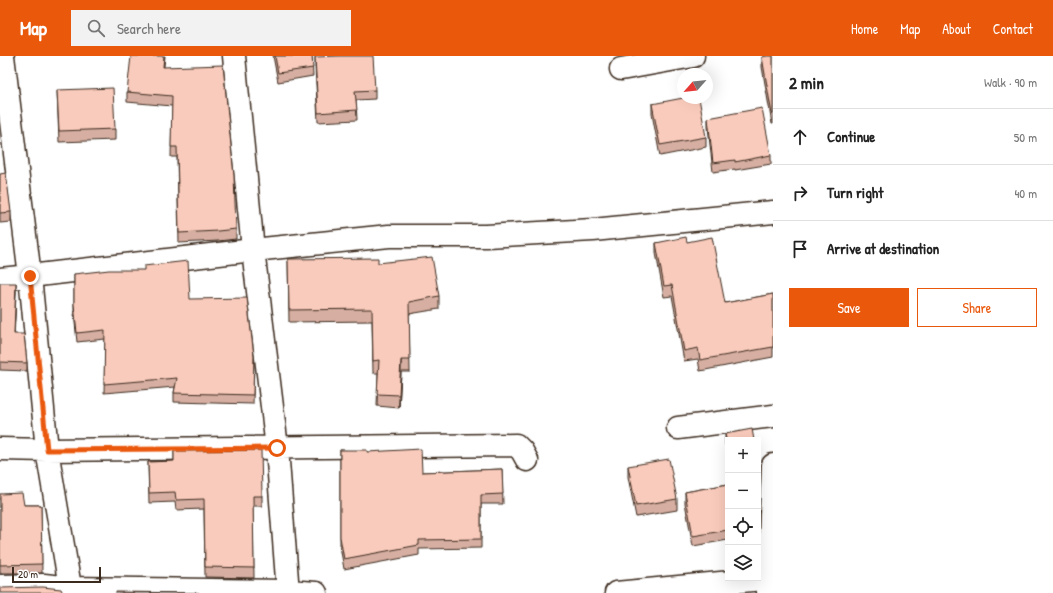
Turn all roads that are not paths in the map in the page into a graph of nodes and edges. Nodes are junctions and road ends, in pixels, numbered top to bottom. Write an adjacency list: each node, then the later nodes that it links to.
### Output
1 (3, 56): 7 (street)
2 (234, 56): 6 (street)
3 (693, 56): 4 (street)
4 (621, 69)
5 (773, 212): 6 (street)
6 (254, 250): 7 (street); 11 (street)
7 (30, 276): 8 (street); 13 (street)
8 (0, 278)
9 (773, 416): 10 (street)
10 (678, 428)
11 (277, 448): 13 (street); 14 (street); 19 (street)
12 (0, 449): 13 (street)
13 (47, 450): 18 (street)
14 (527, 460)
15 (773, 465): 16 (street)
16 (770, 583): 21 (street)
17 (0, 586): 18 (street)
18 (71, 590): 19 (street)
19 (288, 592): 20 (street)
20 (316, 593)
21 (616, 593)

